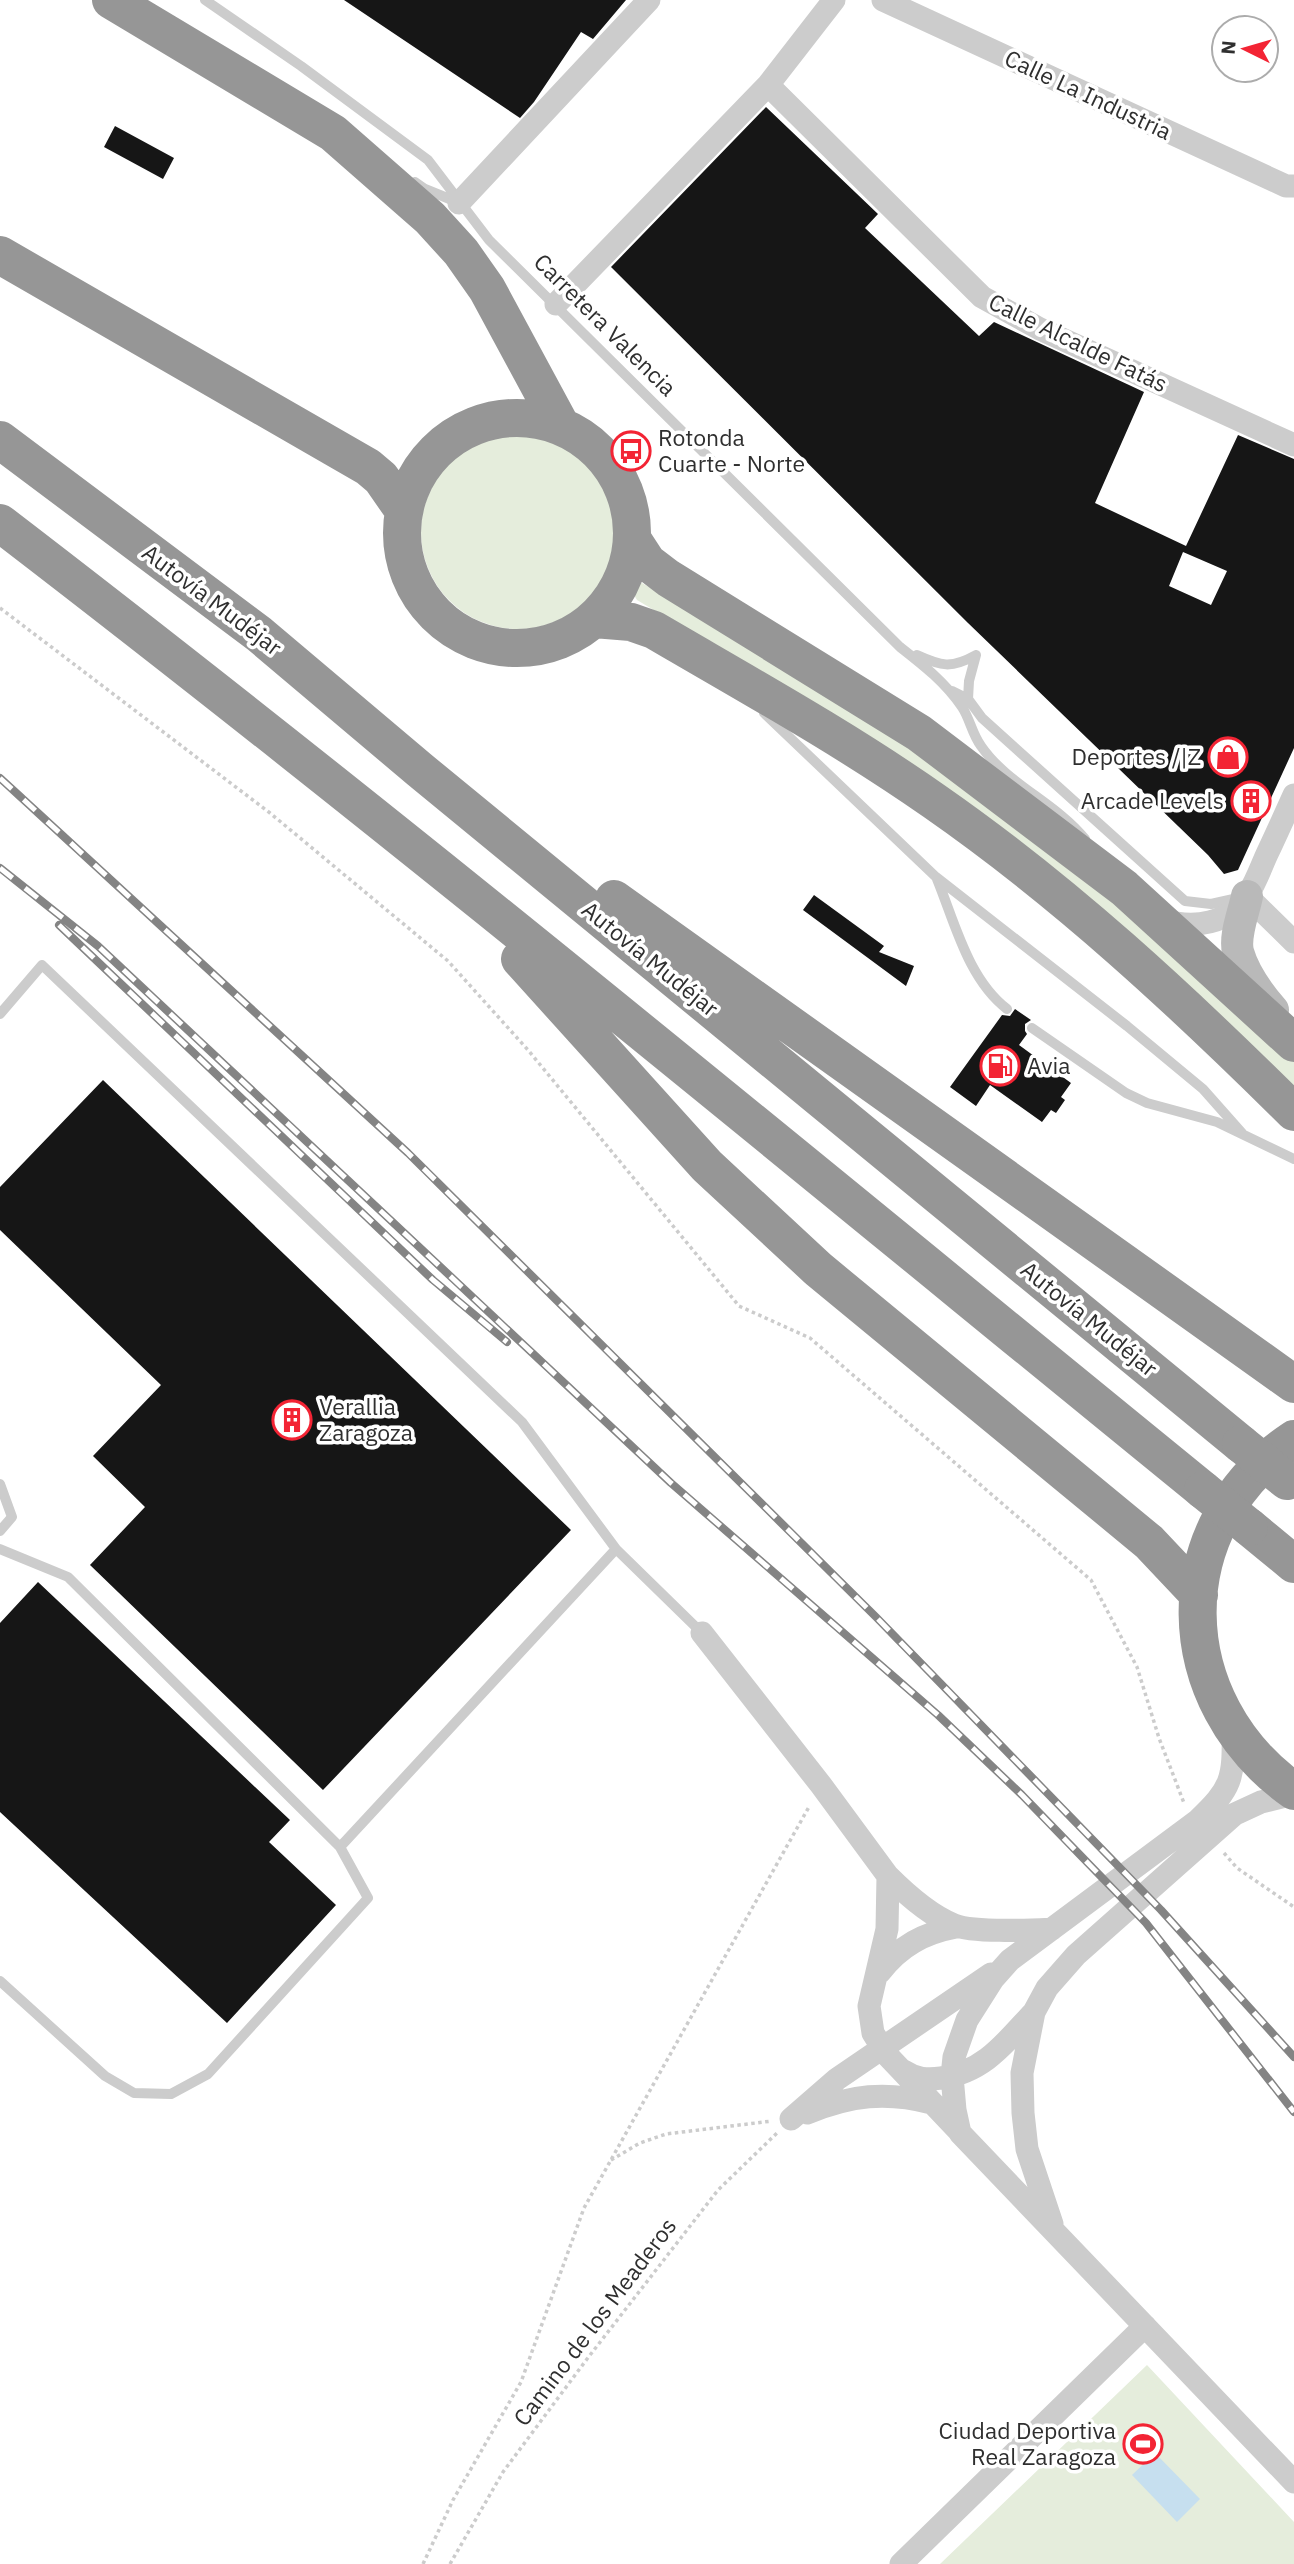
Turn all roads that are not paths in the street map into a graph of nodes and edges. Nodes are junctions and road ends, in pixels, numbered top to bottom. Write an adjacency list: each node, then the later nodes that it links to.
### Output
1 (111, 0): 7 (highway)
2 (205, 0): 11 (lane, Carretera Valencia)
3 (649, 0): 11 (street)
4 (834, 0): 6 (street)
5 (883, 0): 10 (street, Calle La Industria)
6 (768, 85): 13 (street); 16 (street, Calle Alcalde Fatás)
7 (333, 133): 8 (lane); 14 (highway)
8 (379, 158)
9 (402, 173): 11 (lane)
10 (1294, 186)
11 (460, 203): 13 (lane, Carretera Valencia)
12 (0, 255): 17 (highway)
13 (556, 304): 22 (lane, Carretera Valencia)
14 (561, 426): 17 (highway); 19 (highway)
15 (0, 440): 21 (highway, Autovía Mudéjar)
16 (1294, 445)
17 (404, 511): 20 (highway)
18 (0, 523): 29 (highway)
19 (632, 539): 20 (highway); 31 (highway)
20 (594, 619): 23 (highway)
21 (259, 634): 43 (highway); 45 (highway, Autovía Mudéjar, bridge)
22 (900, 647): 24 (lane, Carretera Valencia); 26 (lane)
23 (717, 667): 25 (lane); 40 (highway)
24 (949, 689): 26 (lane); 31 (lane, Carretera Valencia)
25 (747, 696)
26 (968, 699): 32 (lane)
27 (757, 706): 30 (lane)
28 (1294, 795): 32 (street)
29 (418, 851): 50 (highway, bridge); 51 (highway)
30 (936, 877): 35 (lane); 41 (lane)
31 (1124, 888): 33 (highway)
32 (1247, 896): 33 (street); 34 (street); 38 (street)
33 (1155, 917): 39 (highway)
34 (1294, 942)
35 (1007, 1009)
36 (0, 1014): 49 (lane)
37 (1032, 1028): 41 (lane)
38 (1294, 1036)
39 (1294, 1043)
40 (1294, 1112)
41 (1242, 1133): 42 (lane)
42 (1294, 1159)
43 (1294, 1384)
44 (1294, 1439): 51 (highway)
45 (1290, 1483)
46 (0, 1484): 47 (lane)
47 (0, 1531)
48 (0, 1549): 56 (lane)
49 (616, 1549): 52 (lane); 56 (lane)
50 (1294, 1564)
51 (1199, 1595): 53 (highway)
52 (702, 1633): 57 (street)
53 (1233, 1731): 54 (highway); 55 (street)
54 (1294, 1793): 55 (street)
55 (1202, 1829): 59 (street); 63 (street)
56 (340, 1847): 62 (lane)
57 (888, 1876): 58 (street); 61 (street)
58 (956, 1927): 59 (street); 61 (street)
59 (1052, 1929): 60 (street)
60 (1010, 1960): 64 (street); 66 (street)
61 (875, 1977): 64 (street)
62 (0, 1981)
63 (1034, 2012): 66 (street); 69 (street)
64 (882, 2049): 65 (street); 67 (street)
65 (898, 2068): 66 (street); 67 (street)
66 (952, 2076): 68 (street)
67 (932, 2103): 68 (street)
68 (960, 2133): 69 (street)
69 (1054, 2230): 70 (street)
70 (1145, 2326): 71 (street); 72 (street)
71 (1294, 2482)
72 (901, 2564)

